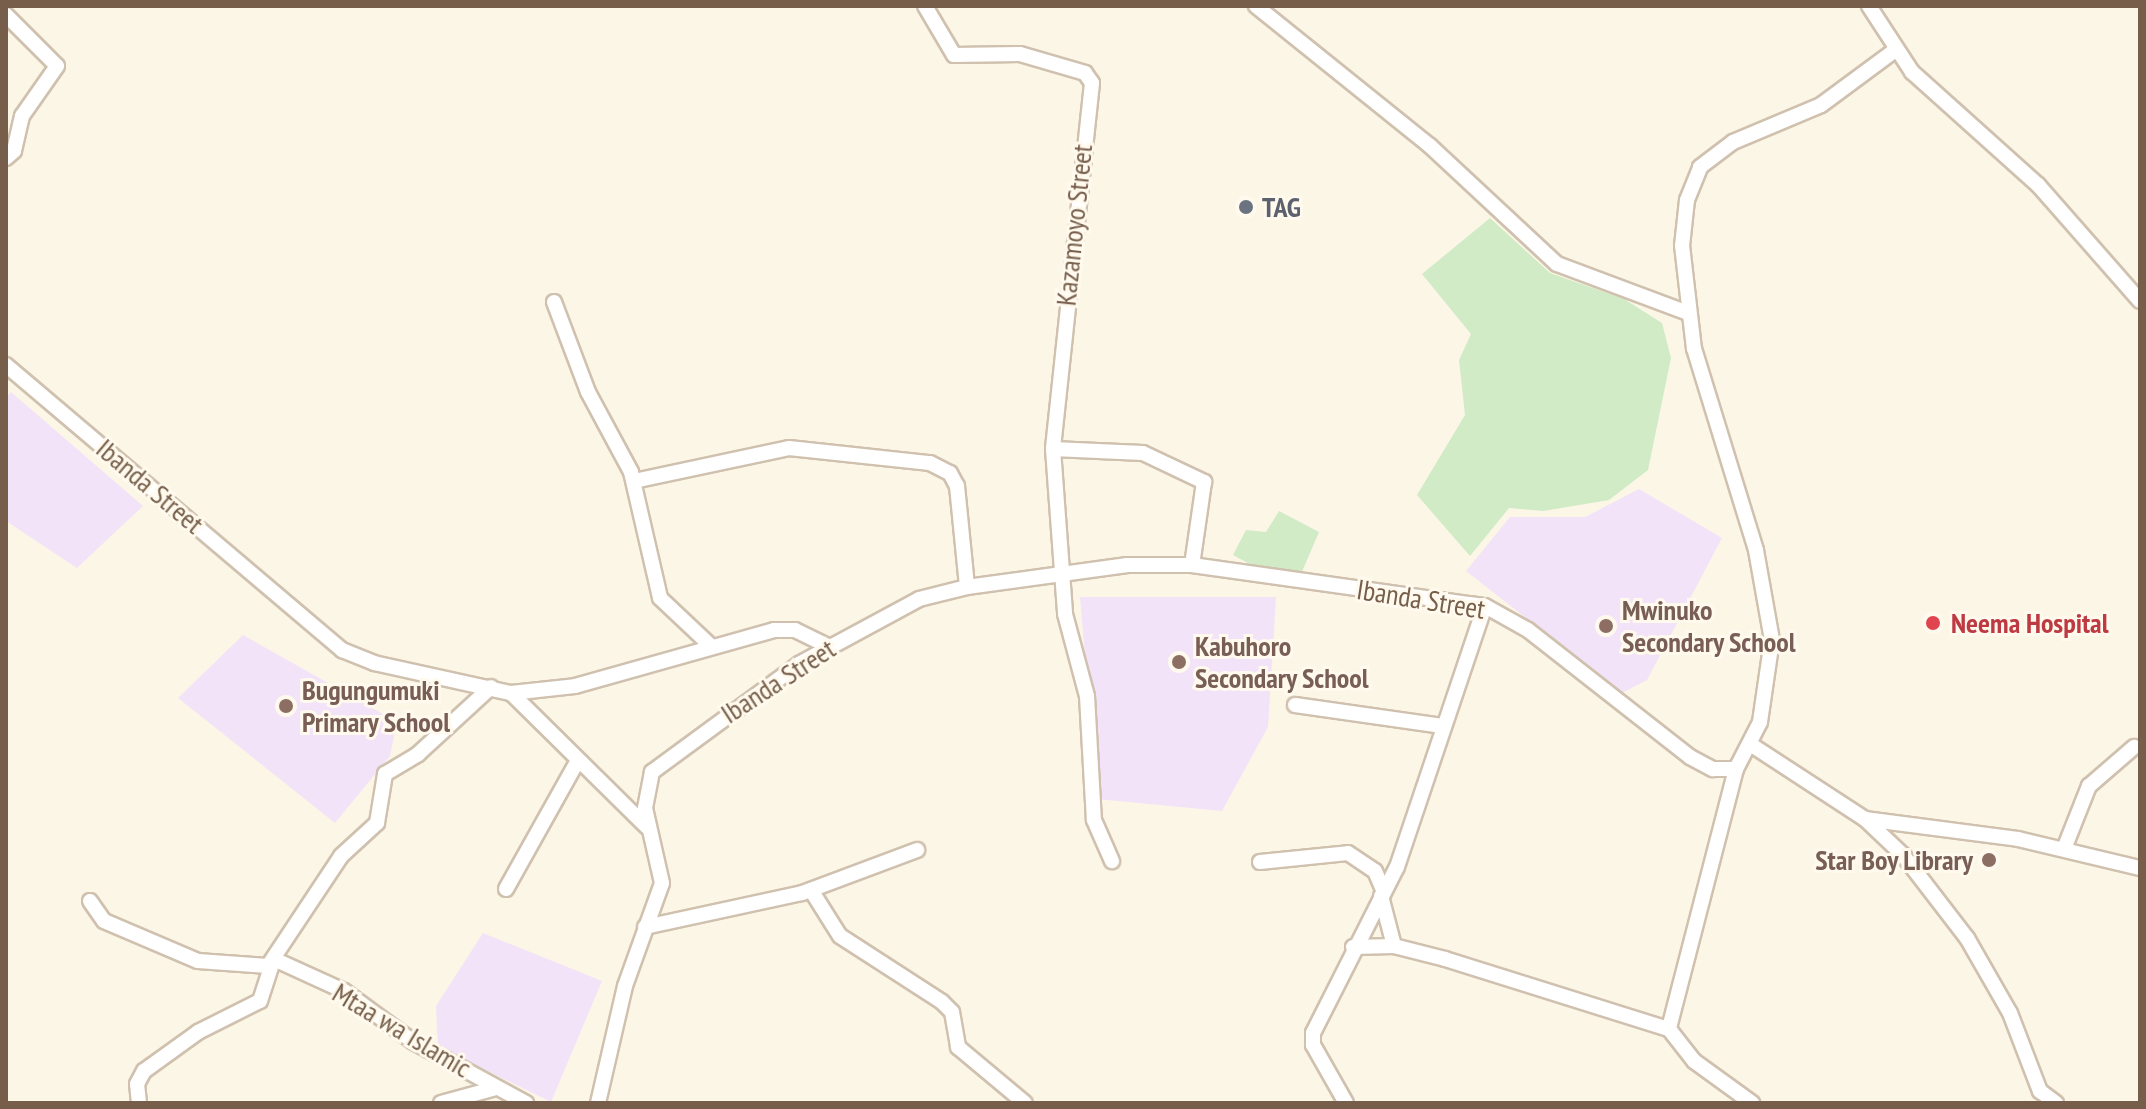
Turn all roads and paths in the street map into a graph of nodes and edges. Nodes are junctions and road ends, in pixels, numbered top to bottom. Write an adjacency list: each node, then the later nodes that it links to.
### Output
1 (925, 6): 11 (street, Kazamoyo Street)
2 (1256, 6): 9 (street)
3 (1869, 6): 5 (street)
4 (6, 15): 6 (street)
5 (1894, 51): 7 (street); 9 (street)
6 (6, 158)
7 (2140, 301)
8 (554, 302): 12 (street)
9 (1688, 313): 23 (street)
10 (6, 365): 19 (street, Ibanda Street)
11 (1053, 449): 13 (street); 14 (street, Kazamoyo Street)
12 (634, 481): 15 (street); 17 (street)
13 (1192, 565): 14 (street, Ibanda Street); 16 (street, Ibanda Street)
14 (1066, 572): 15 (street, Ibanda Street); 31 (street, Kazamoyo Street)
15 (967, 587): 18 (street, Ibanda Street)
16 (1485, 606): 22 (street); 26 (street, Ibanda Street)
17 (711, 646): 18 (street); 20 (street)
18 (828, 646): 28 (street, Ibanda Street)
19 (491, 687): 20 (street, Ibanda Street); 41 (street)
20 (511, 693): 25 (street)
21 (1295, 705): 22 (street)
22 (1443, 726): 36 (street)
23 (1750, 744): 26 (street); 27 (street)
24 (2134, 747): 29 (street)
25 (578, 760): 28 (street); 34 (street)
26 (1736, 769): 42 (street)
27 (1865, 819): 29 (street); 51 (street)
28 (647, 827): 38 (street, Ibanda Street)
29 (2064, 849): 33 (street)
30 (917, 850): 35 (street)
31 (1112, 861)
32 (1260, 862): 36 (street)
33 (2140, 868)
34 (506, 889)
35 (811, 890): 38 (street); 48 (street)
36 (1382, 893): 39 (street); 40 (street)
37 (90, 901): 41 (street)
38 (645, 927): 47 (street, Ibanda Street)
39 (1394, 946): 40 (street); 42 (street)
40 (1353, 947): 49 (street)
41 (274, 962): 43 (street, Mtaa wa Islamic); 44 (street)
42 (1669, 1029): 50 (street)
43 (496, 1088): 45 (street); 46 (street, Mtaa wa Islamic)
44 (139, 1103)
45 (441, 1103)
46 (526, 1103)
47 (598, 1103)
48 (1025, 1103)
49 (1346, 1103)
50 (1752, 1103)
51 (2056, 1103)

